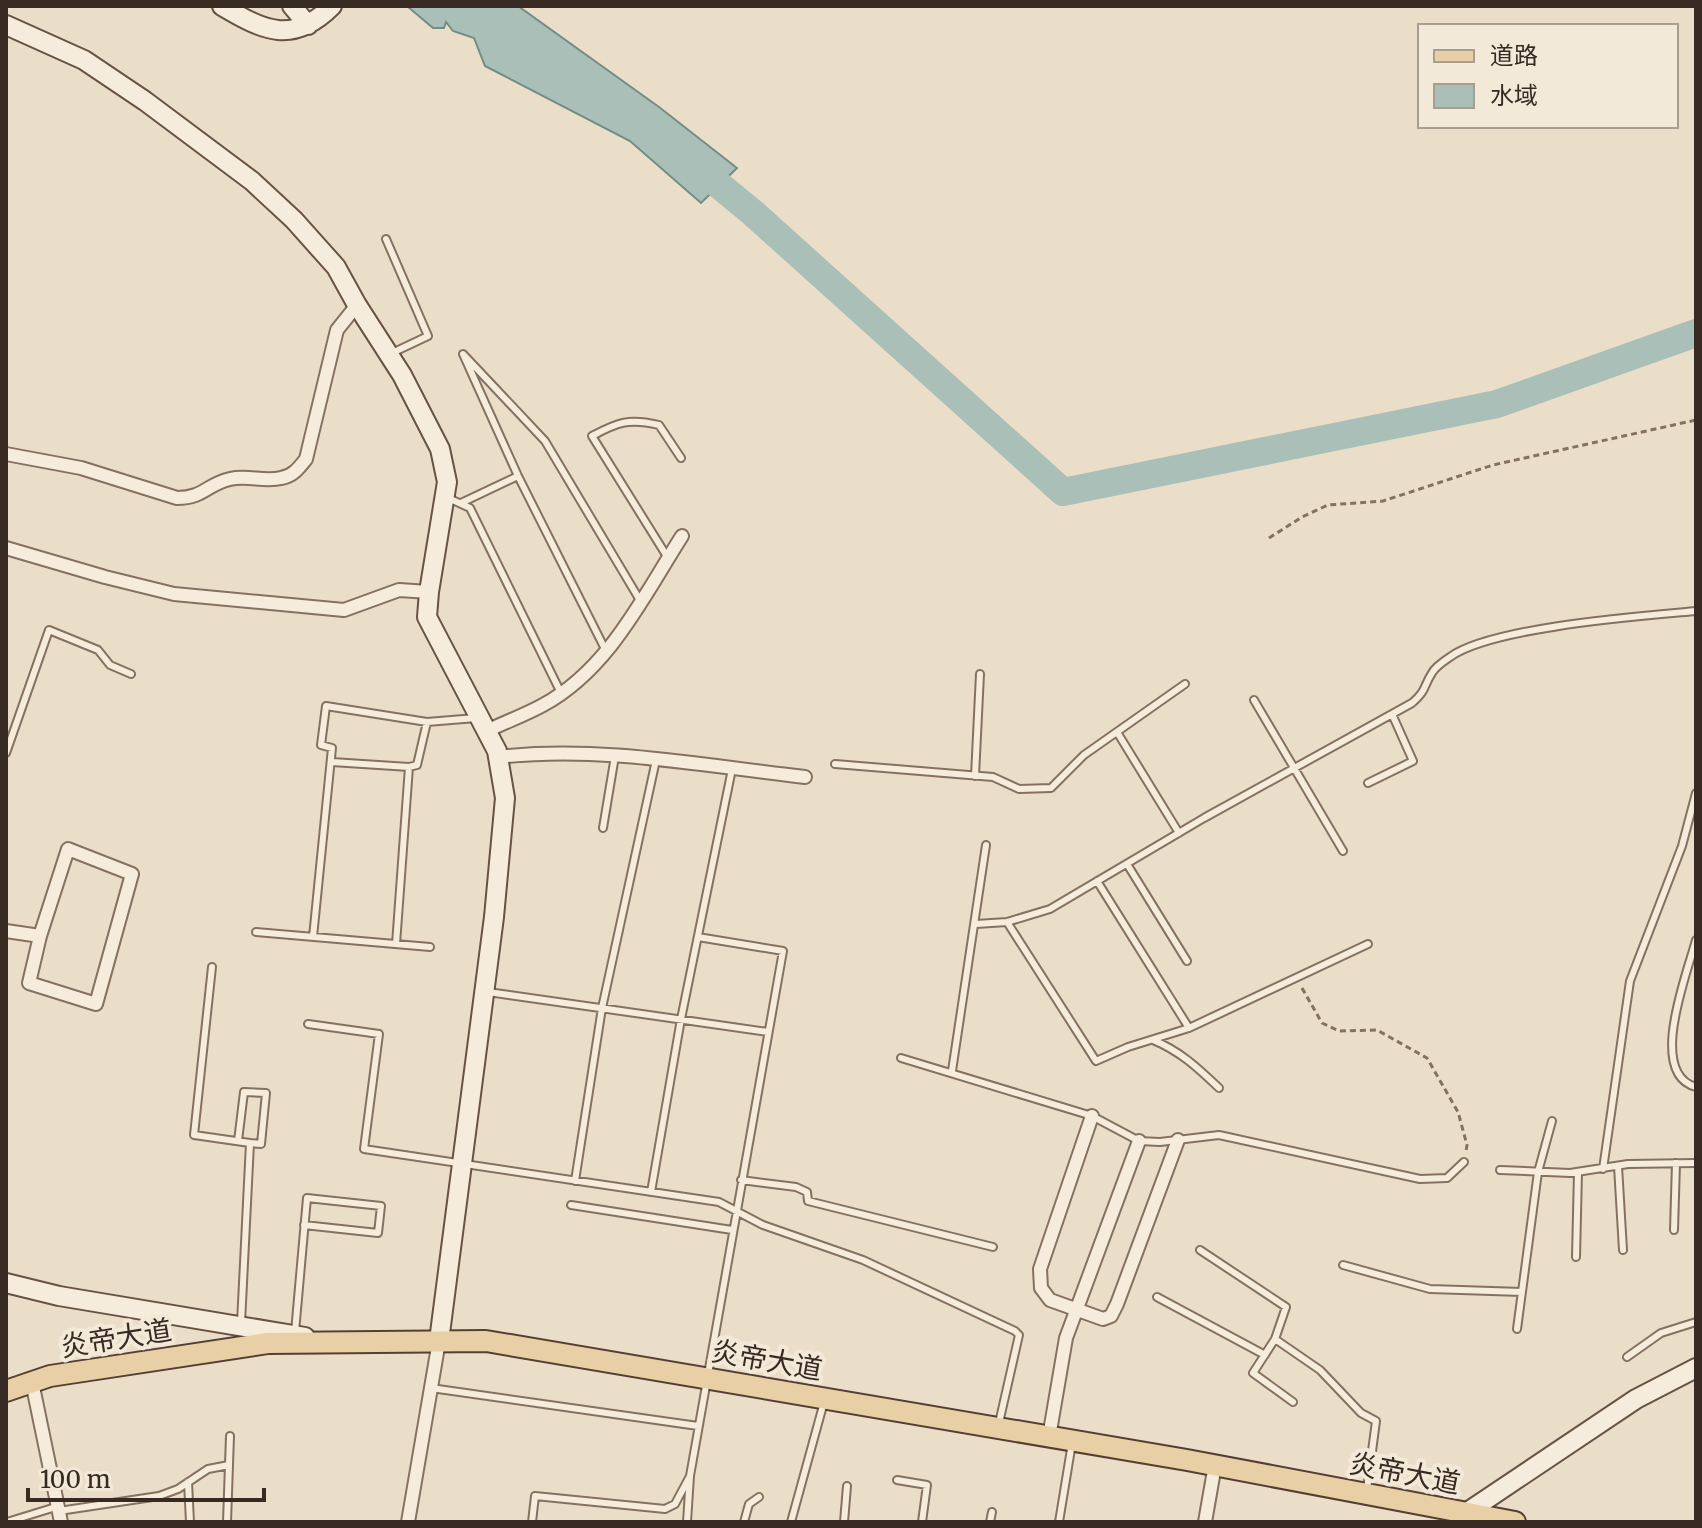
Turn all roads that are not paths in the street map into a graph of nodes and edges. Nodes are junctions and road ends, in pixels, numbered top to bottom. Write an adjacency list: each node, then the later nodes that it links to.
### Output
1 (222, 6): 5 (main road)
2 (292, 6): 5 (main road)
3 (332, 6): 5 (main road)
4 (6, 25): 7 (main road)
5 (308, 25)
6 (386, 239): 8 (lane)
7 (357, 305): 8 (main road); 9 (street)
8 (389, 355): 12 (main road)
9 (6, 454)
10 (681, 458): 15 (lane)
11 (518, 476): 12 (lane); 17 (lane); 19 (lane)
12 (453, 500): 16 (main road); 23 (lane)
13 (682, 536): 15 (street)
14 (6, 548): 16 (street)
15 (668, 558): 17 (street)
16 (429, 592): 27 (main road)
17 (641, 602): 19 (street)
18 (1696, 611): 25 (lane)
19 (607, 652): 23 (street)
20 (131, 674): 29 (lane)
21 (980, 674): 38 (lane)
22 (1185, 684): 28 (lane)
23 (561, 693): 27 (street)
24 (1254, 700): 36 (lane)
25 (1392, 714): 36 (lane); 40 (lane)
26 (427, 722): 27 (lane); 33 (lane); 35 (lane)
27 (483, 724): 31 (main road)
28 (1117, 732): 38 (lane); 43 (lane)
29 (6, 753)
30 (615, 756): 31 (street); 32 (street); 42 (lane)
31 (498, 757): 61 (main road)
32 (656, 760): 37 (street); 62 (lane)
33 (332, 762): 35 (lane); 53 (lane)
34 (835, 764): 38 (lane)
35 (409, 767): 56 (lane)
36 (1294, 768): 43 (lane); 45 (lane)
37 (732, 769): 39 (street); 54 (lane)
38 (975, 776)
39 (805, 777)
40 (1368, 783)
41 (1696, 793): 83 (lane)
42 (603, 828)
43 (1179, 833): 46 (lane)
44 (986, 845): 49 (lane)
45 (1343, 851)
46 (1127, 864): 47 (lane); 59 (lane)
47 (1097, 881): 48 (lane); 65 (lane)
48 (1007, 922): 49 (lane); 67 (lane)
49 (976, 924): 69 (lane)
50 (6, 931): 52 (street)
51 (256, 932): 53 (lane)
52 (40, 936): 52 (street)
53 (313, 937): 56 (lane)
54 (698, 937): 63 (lane); 66 (lane)
55 (1696, 940): 70 (lane)
56 (396, 944): 58 (lane)
57 (1368, 944): 65 (lane)
58 (430, 947)
59 (1187, 961)
60 (212, 967): 75 (lane)
61 (484, 991): 62 (lane); 81 (main road)
62 (602, 1008): 63 (lane); 88 (lane)
63 (681, 1019): 66 (lane); 89 (lane)
64 (308, 1024): 81 (lane)
65 (1189, 1028): 67 (lane)
66 (768, 1032): 87 (lane)
67 (1153, 1040): 71 (lane)
68 (901, 1058): 69 (lane)
69 (952, 1071): 72 (lane)
70 (1696, 1087)
71 (1219, 1088)
72 (1092, 1116): 76 (lane); 103 (street)
73 (1552, 1121): 85 (lane)
74 (1178, 1140): 76 (lane); 78 (lane); 103 (street)
75 (238, 1141): 77 (lane); 77 (lane)
76 (1139, 1141): 103 (street)
77 (250, 1143): 105 (lane)
78 (1464, 1162)
79 (1676, 1163): 80 (lane); 82 (lane); 94 (lane)
80 (1696, 1163)
81 (462, 1164): 88 (lane); 109 (main road)
82 (1618, 1166): 83 (lane); 97 (lane)
83 (1603, 1169): 86 (lane)
84 (1500, 1170): 85 (lane)
85 (1538, 1172): 86 (lane); 101 (lane)
86 (1578, 1172): 98 (lane)
87 (741, 1180): 91 (lane); 95 (lane)
88 (575, 1181): 89 (lane)
89 (651, 1192): 91 (lane)
90 (571, 1205): 93 (lane)
91 (735, 1211): 93 (lane); 121 (lane)
92 (304, 1225): 92 (lane); 107 (lane)
93 (732, 1230): 114 (lane)
94 (1674, 1230)
95 (993, 1247)
96 (1200, 1250): 108 (lane)
97 (1623, 1250)
98 (1576, 1257)
99 (1343, 1265): 101 (lane)
100 (6, 1283): 105 (main road)
101 (1522, 1292): 106 (lane)
102 (1157, 1297): 111 (lane)
103 (1077, 1309): 123 (street)
104 (1696, 1322): 112 (lane)
105 (241, 1326): 107 (main road)
106 (1517, 1329)
107 (294, 1335): 110 (main road)
108 (1275, 1339): 111 (lane); 131 (lane)
109 (439, 1341): 110 (main road, 炎帝大道); 114 (main road, 炎帝大道); 116 (street)
110 (335, 1342): 115 (main road, 炎帝大道)
111 (1265, 1355): 119 (lane)
112 (1627, 1357)
113 (1696, 1368): 135 (main road)
114 (707, 1378): 118 (main road, 炎帝大道); 120 (lane)
115 (32, 1382): 117 (main road, 炎帝大道); 134 (street)
116 (431, 1388): 120 (lane); 139 (street)
117 (6, 1391)
118 (825, 1398): 121 (main road, 炎帝大道); 143 (lane)
119 (1293, 1402)
120 (698, 1426): 127 (lane)
121 (998, 1428): 123 (main road, 炎帝大道)
122 (230, 1436): 125 (lane)
123 (1049, 1437): 124 (main road, 炎帝大道)
124 (1072, 1441): 126 (main road, 炎帝大道); 147 (lane)
125 (229, 1465): 129 (lane); 138 (lane)
126 (1215, 1465): 131 (main road, 炎帝大道); 148 (street)
127 (690, 1476): 140 (lane); 141 (lane)
128 (897, 1480): 145 (lane)
129 (188, 1482): 134 (lane); 137 (lane)
130 (847, 1486): 144 (lane)
131 (1366, 1494): 135 (main road, 炎帝大道)
132 (759, 1497): 142 (lane)
133 (992, 1512): 146 (lane)
134 (60, 1513): 136 (lane)
135 (1465, 1517): 149 (main road, 炎帝大道)
136 (7, 1522)
137 (190, 1522)
138 (227, 1522)
139 (408, 1522)
140 (532, 1522)
141 (687, 1522)
142 (744, 1522)
143 (791, 1522)
144 (844, 1522)
145 (922, 1522)
146 (990, 1522)
147 (1059, 1522)
148 (1205, 1522)
149 (1515, 1522)

